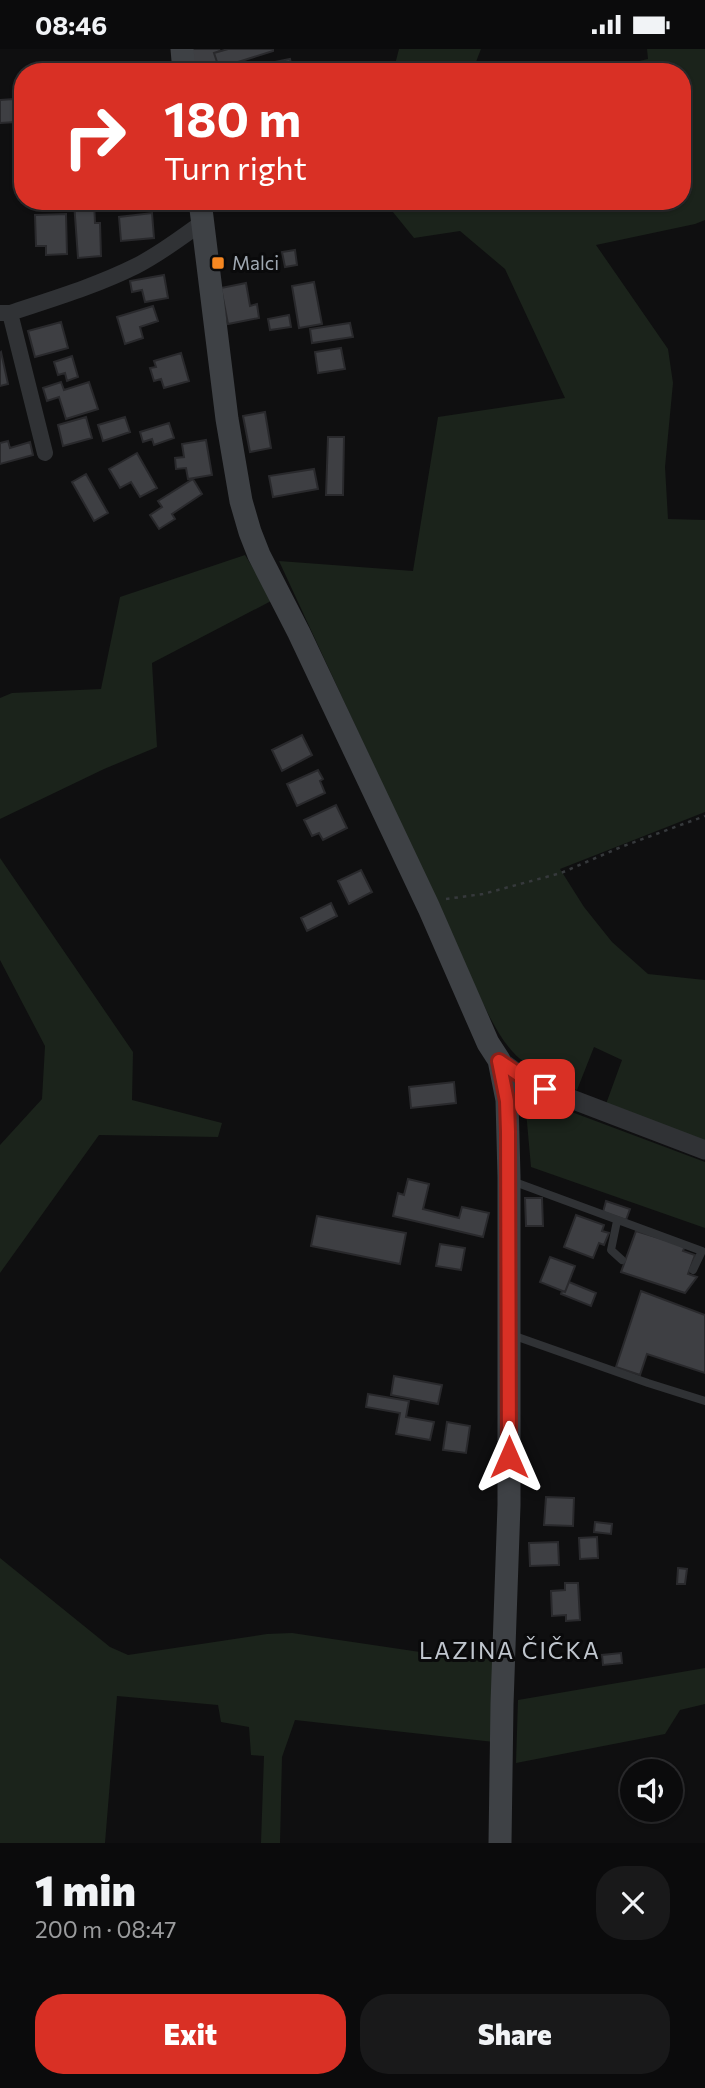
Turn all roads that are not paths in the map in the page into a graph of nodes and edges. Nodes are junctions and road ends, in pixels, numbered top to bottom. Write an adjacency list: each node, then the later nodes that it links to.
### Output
1 (202, 211): 2 (street); 4 (main road)
2 (5, 313): 3 (street)
3 (45, 453)
4 (499, 1061): 5 (street); 6 (main road)
5 (705, 1150)
6 (509, 1180): 7 (lane); 10 (main road)
7 (617, 1221): 8 (lane); 9 (lane)
8 (622, 1260)
9 (693, 1270)
10 (509, 1334): 11 (lane); 12 (main road)
11 (705, 1401)
12 (500, 1843)

